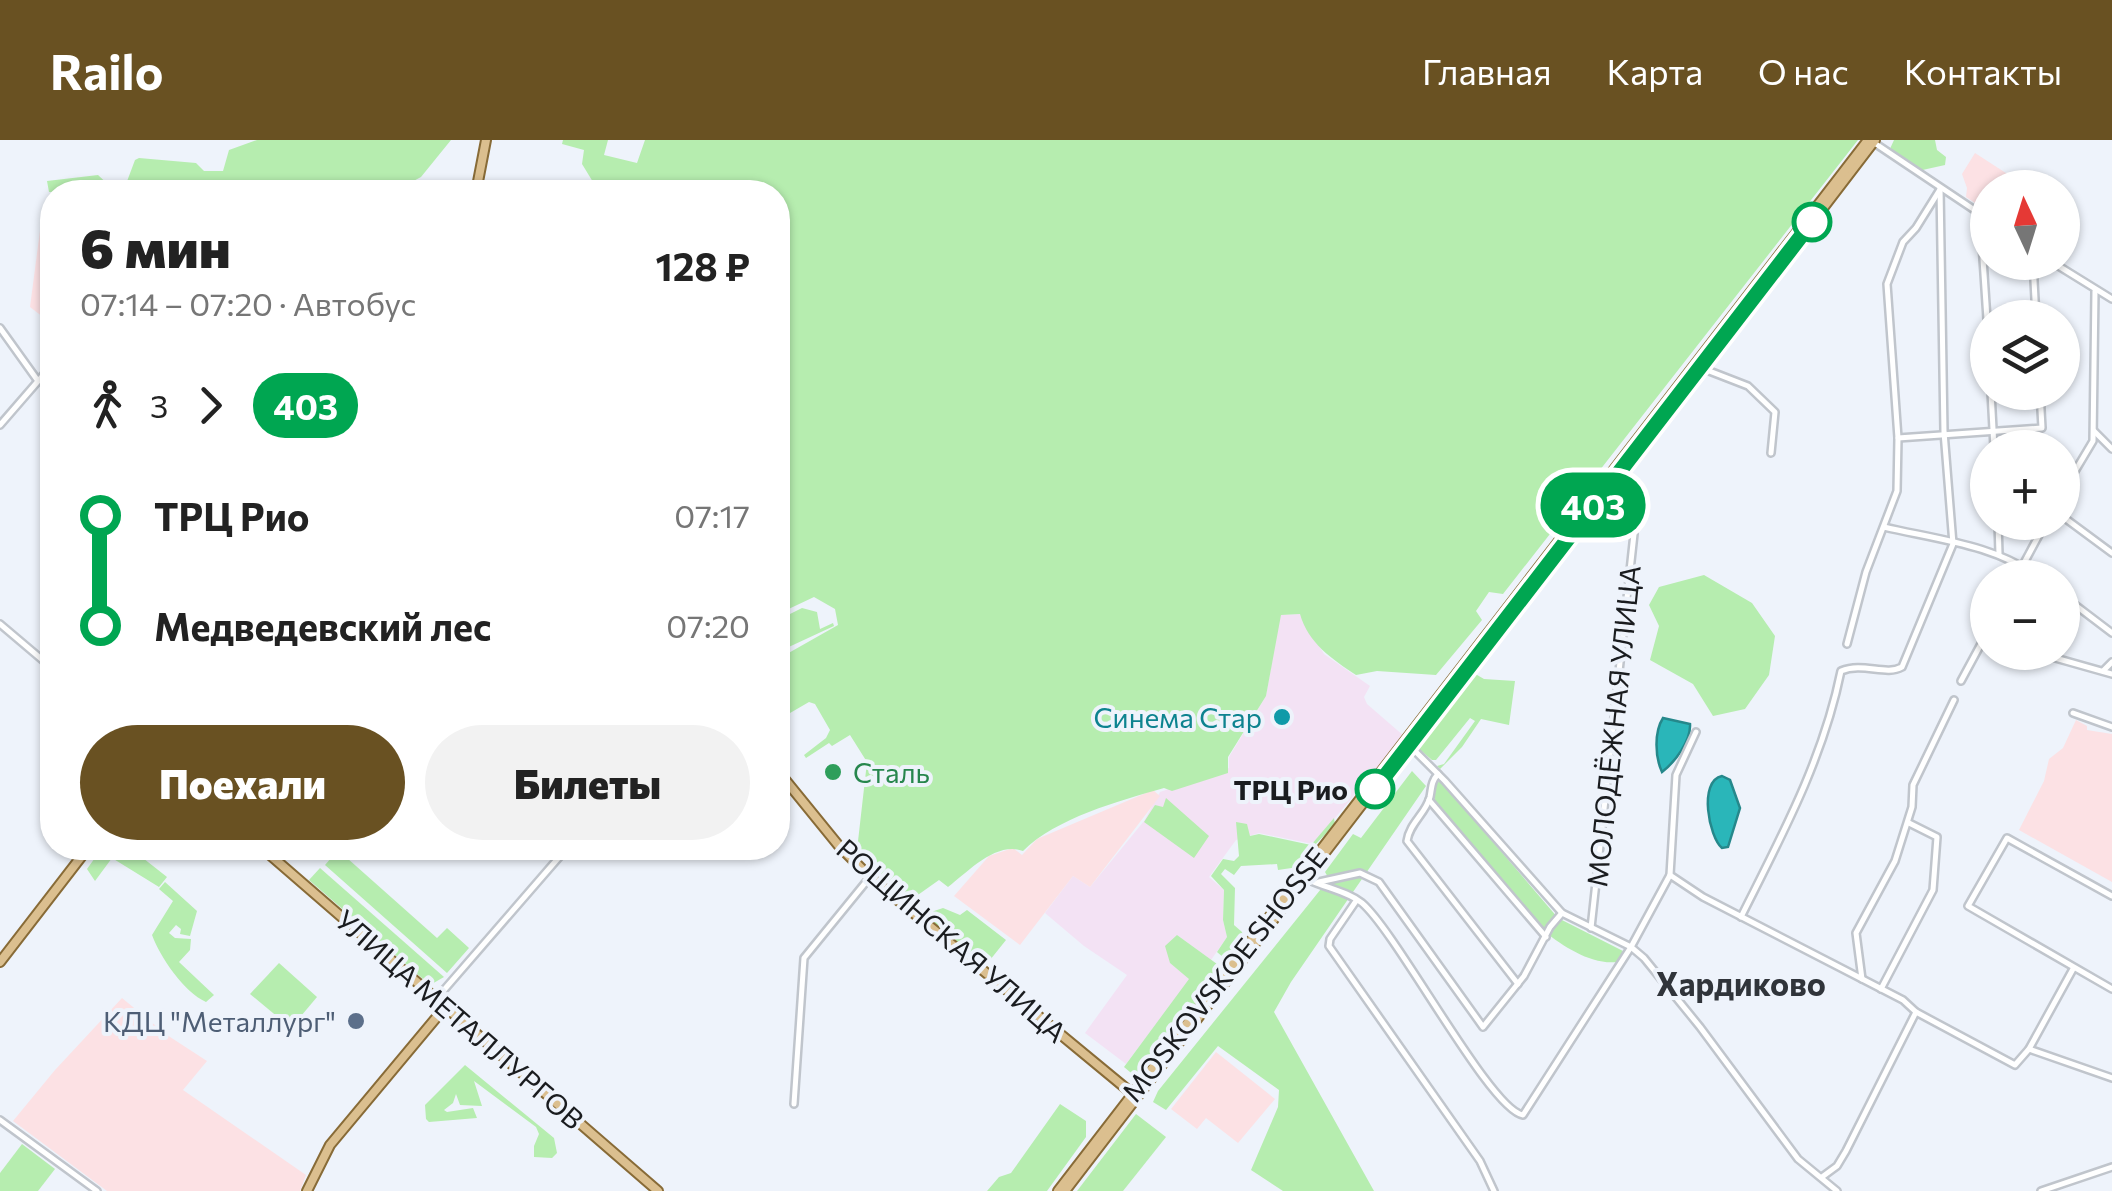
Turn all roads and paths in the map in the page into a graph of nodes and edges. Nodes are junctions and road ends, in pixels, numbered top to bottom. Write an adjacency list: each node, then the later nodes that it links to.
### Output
1 (486, 140): 3 (main road)
2 (1872, 141): 4 (street); 10 (main road, MOSKOVSKOE SHOSSE); 23 (main road, MOSKOVSKOE SHOSSE)
3 (478, 180)
4 (1940, 188): 5 (street); 18 (street); 19 (street)
5 (1970, 208)
6 (2079, 280): 7 (street)
7 (2095, 291): 8 (street); 16 (street)
8 (2112, 299)
9 (0, 328): 12 (street)
10 (1700, 367): 21 (street); 23 (main road, MOSKOVSKOE SHOSSE)
11 (40, 379): 12 (street)
12 (38, 381): 14 (street)
13 (2041, 410): 15 (street)
14 (0, 425)
15 (2018, 430)
16 (2094, 431): 20 (street); 22 (street)
17 (1970, 434): 18 (street)
18 (1945, 436): 19 (street); 27 (street)
19 (1898, 438): 24 (street)
20 (2112, 449)
21 (1771, 452)
22 (2080, 463)
23 (1595, 498): 46 (main road, MOSKOVSKOE SHOSSE); 61 (street, МОЛОДЁЖНАЯ УЛИЦА)
24 (1884, 527): 27 (street); 34 (street)
25 (2080, 529): 28 (street)
26 (1999, 540): 29 (street)
27 (1953, 544): 29 (street); 60 (street)
28 (2112, 552)
29 (2000, 555): 30 (street)
30 (2011, 560)
31 (2080, 609): 33 (street)
32 (0, 624): 35 (street)
33 (2112, 633)
34 (1847, 644)
35 (40, 658)
36 (2112, 662): 39 (street)
37 (2080, 665): 39 (street)
38 (1970, 666): 41 (street)
39 (2103, 671): 40 (street)
40 (2112, 674)
41 (1961, 681)
42 (1954, 700): 50 (street)
43 (2074, 714): 44 (street)
44 (2112, 728)
45 (1696, 732): 54 (street)
46 (1407, 743): 47 (street); 56 (main road, MOSKOVSKOE SHOSSE); 75 (main road, MOSKOVSKOE SHOSSE)
47 (1438, 773): 49 (street); 59 (street)
48 (790, 786): 55 (main road, РОЩИНСКАЯ УЛИЦА)
49 (1429, 801): 62 (street); 67 (street)
50 (1908, 823): 66 (street); 68 (street)
51 (79, 860): 64 (main road)
52 (276, 860): 70 (main road, УЛИЦА МЕТАЛЛУРГОВ)
53 (557, 860): 70 (street)
54 (1670, 875): 60 (street); 63 (street)
55 (870, 877): 75 (main road, РОЩИНСКАЯ УЛИЦА); 76 (street)
56 (1310, 881): 58 (street); 67 (street); 75 (main road, MOSKOVSKOE SHOSSE)
57 (2112, 896): 65 (street)
58 (1356, 901): 63 (street); 85 (street)
59 (1562, 913): 61 (street); 62 (street)
60 (1741, 917): 66 (street)
61 (1590, 928): 63 (street)
62 (1546, 937): 67 (street)
63 (1631, 947): 79 (street)
64 (0, 962)
65 (2073, 968): 69 (street); 73 (street)
66 (1862, 980): 68 (street)
67 (1518, 984)
68 (1881, 989): 72 (street)
69 (2112, 989)
70 (436, 998): 71 (main road, УЛИЦА МЕТАЛЛУРГОВ)
71 (446, 1006): 82 (main road); 83 (main road, УЛИЦА МЕТАЛЛУРГОВ)
72 (1916, 1012): 73 (street); 79 (street)
73 (2029, 1049): 74 (street)
74 (2112, 1078)
75 (1134, 1095): 84 (main road, MOSKOVSKOE SHOSSE)
76 (794, 1104)
77 (0, 1120): 81 (street)
78 (2112, 1167): 87 (street)
79 (1822, 1177): 80 (street)
80 (1835, 1188): 86 (street)
81 (97, 1191)
82 (306, 1191)
83 (658, 1191)
84 (1062, 1191)
85 (1494, 1191)
86 (1823, 1191)
87 (2041, 1191)

